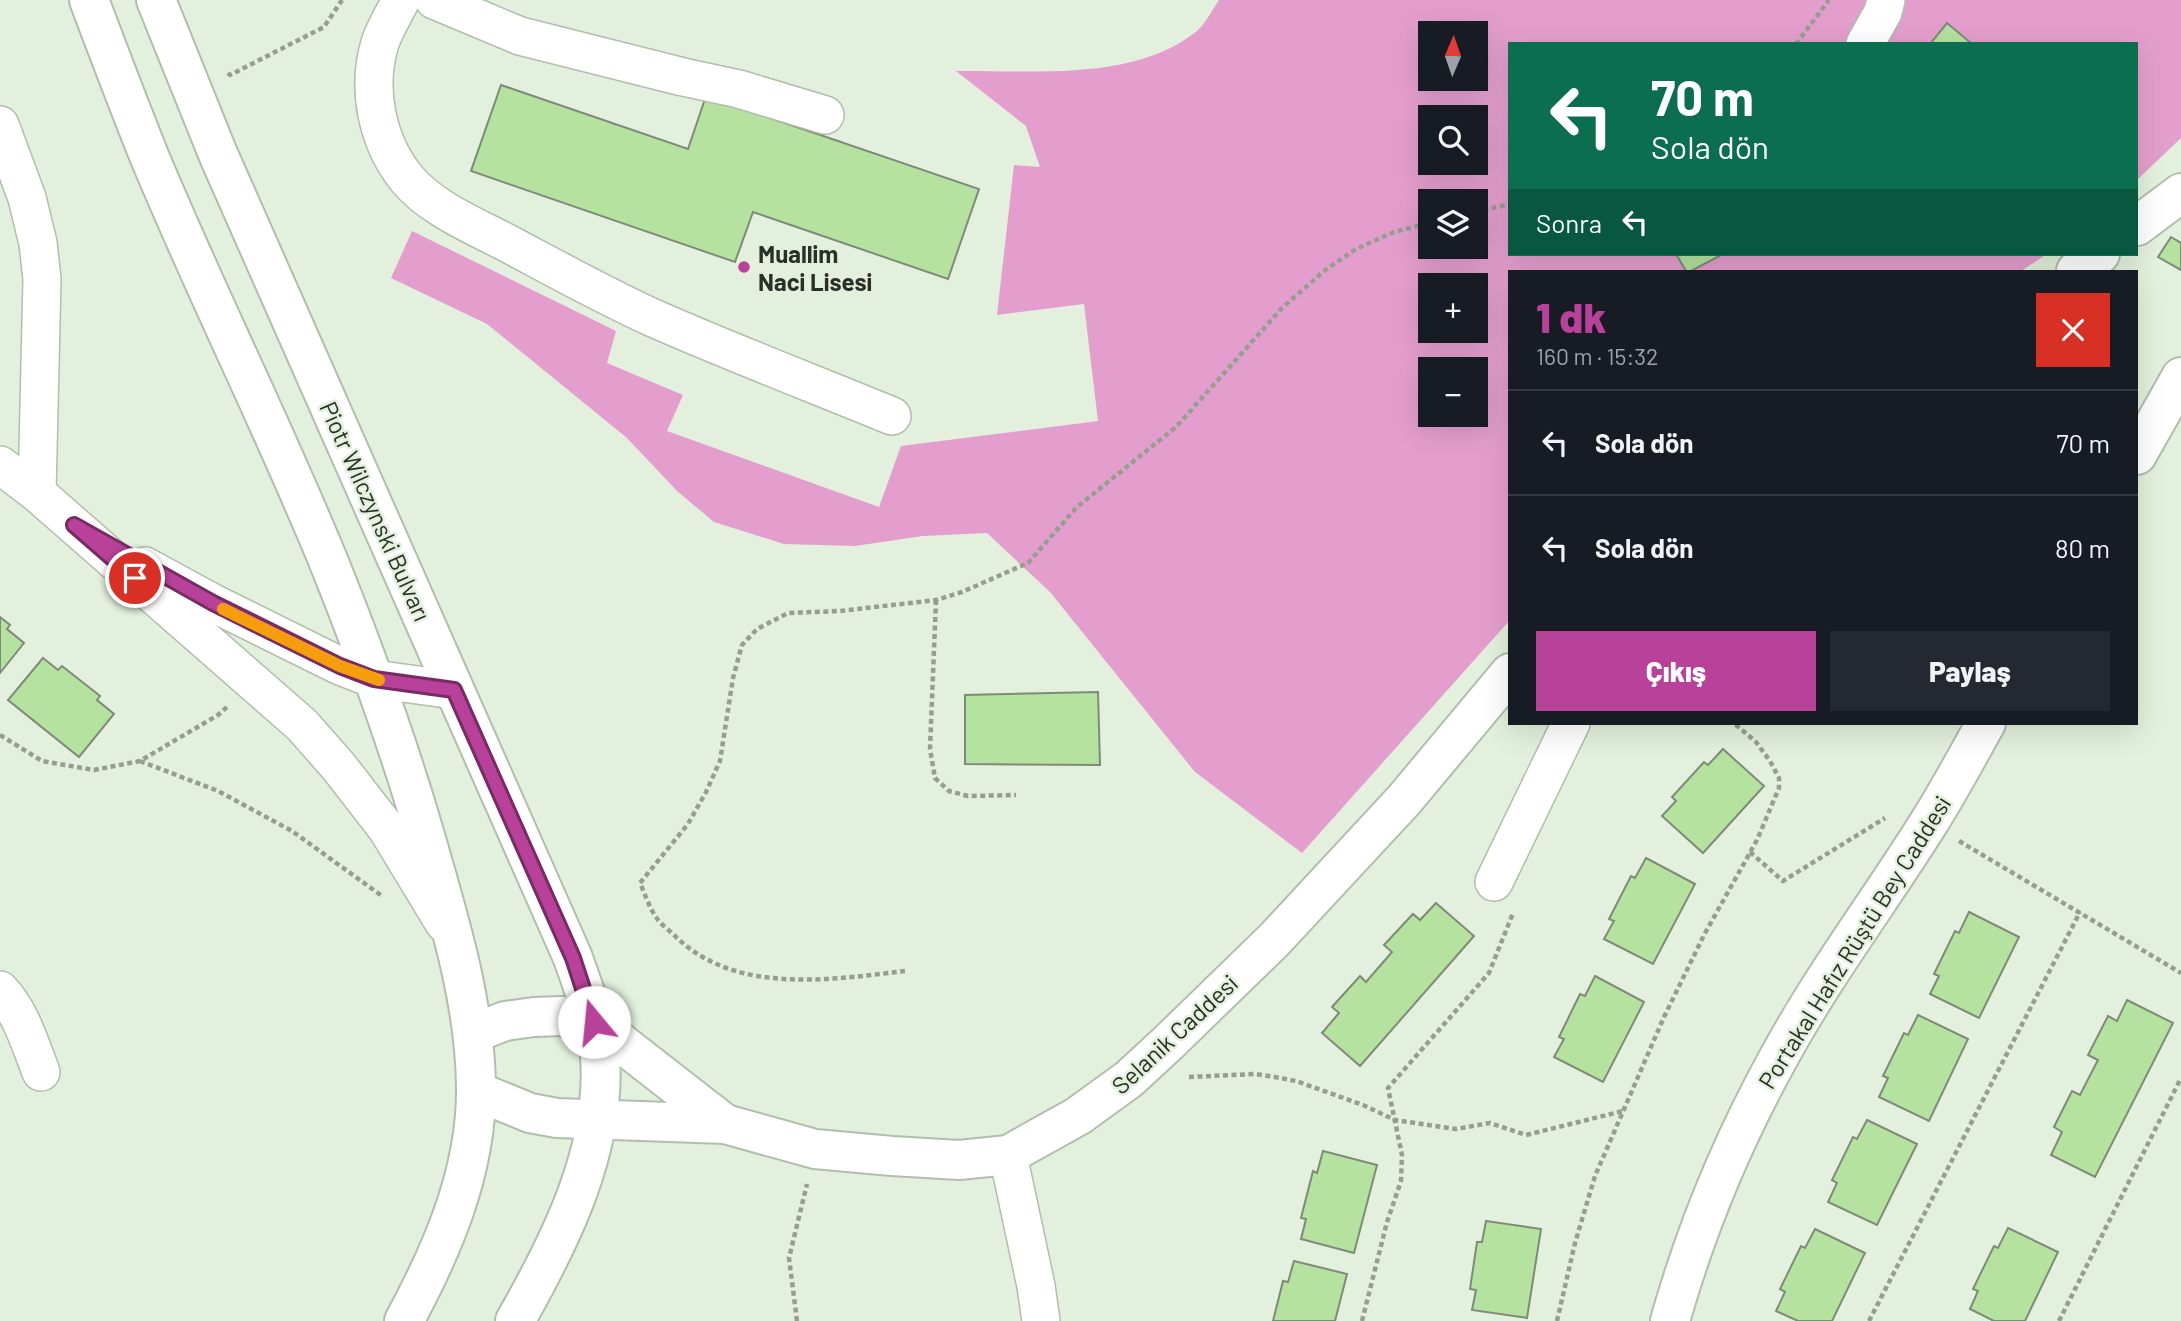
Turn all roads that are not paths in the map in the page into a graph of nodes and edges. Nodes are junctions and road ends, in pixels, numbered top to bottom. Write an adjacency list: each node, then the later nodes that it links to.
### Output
1 (89, 0): 20 (main road)
2 (156, 0): 21 (main road, Piotr Wilczynski Bulvarı)
3 (401, 0): 14 (street)
4 (434, 0): 7 (street)
5 (1886, 0): 6 (street)
6 (1866, 42)
7 (825, 115)
8 (0, 125): 17 (street)
9 (2181, 193): 10 (main road)
10 (2138, 225)
11 (2097, 256): 12 (main road)
12 (2078, 270)
13 (2181, 377): 15 (main road)
14 (892, 416)
15 (2138, 453)
16 (0, 465): 17 (street)
17 (37, 493): 18 (street)
18 (74, 525): 20 (street); 25 (street)
19 (1508, 676): 33 (main road, Selanik Caddesi)
20 (374, 679): 21 (street); 25 (main road)
21 (454, 690): 27 (main road, Piotr Wilczynski Bulvarı)
22 (1570, 725): 24 (street)
23 (1985, 725): 37 (main road, Portakal Hafız Rüştü Bey Caddesi)
24 (1505, 893)
25 (455, 940): 28 (main road)
26 (0, 990): 29 (street)
27 (594, 1022): 28 (main road); 31 (main road, Piotr Wilczynski Bulvarı); 32 (main road, Selanik Caddesi)
28 (474, 1033): 30 (main road)
29 (41, 1072)
30 (476, 1091): 31 (main road); 34 (main road)
31 (596, 1120): 32 (main road, Selanik Caddesi); 35 (main road, Piotr Wilczynski Bulvarı)
32 (725, 1124): 33 (main road, Selanik Caddesi)
33 (1008, 1155): 36 (street)
34 (404, 1321)
35 (515, 1321)
36 (1041, 1321)
37 (1670, 1321)

